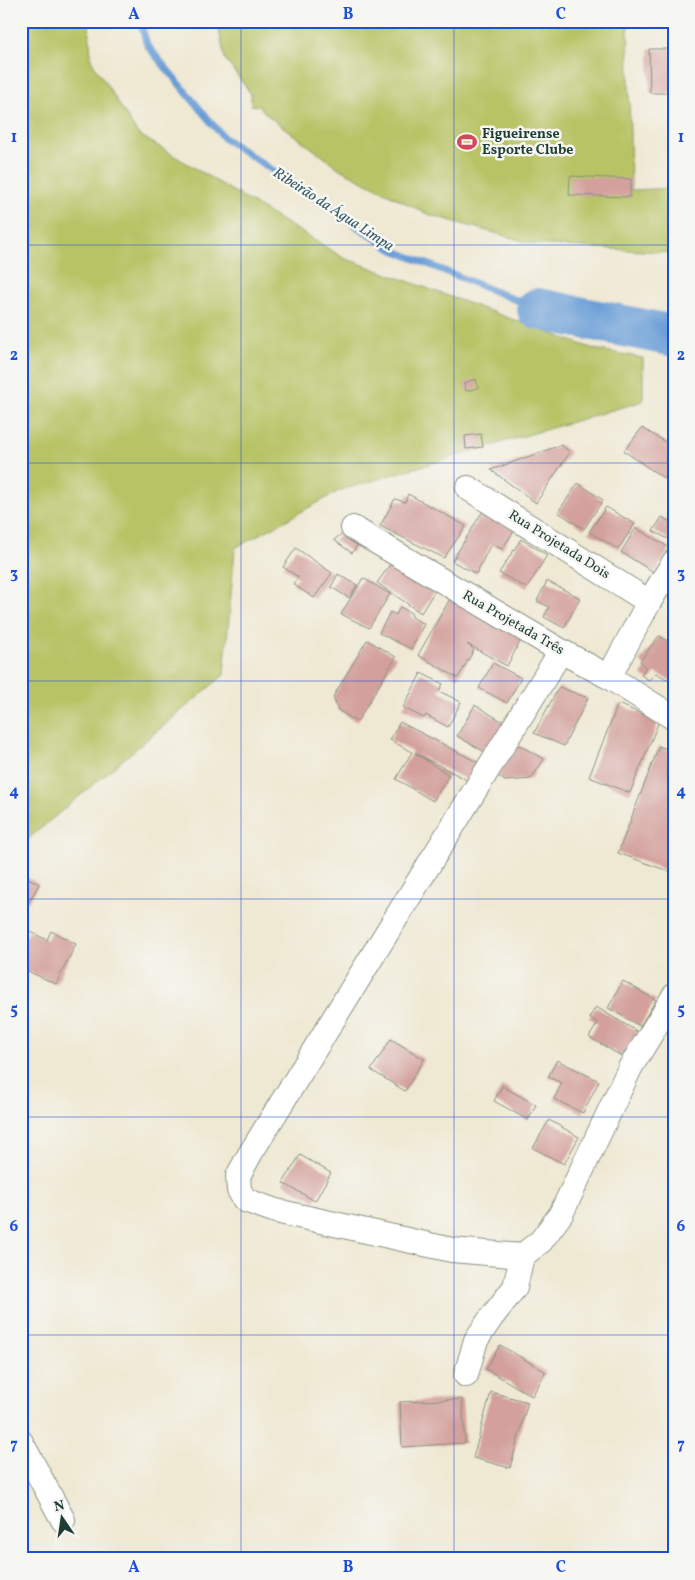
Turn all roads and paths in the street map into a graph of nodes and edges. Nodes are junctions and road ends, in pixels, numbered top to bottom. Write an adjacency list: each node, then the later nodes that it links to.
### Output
1 (468, 488): 4 (street, Rua Projetada Dois)
2 (353, 528): 5 (street, Rua Projetada Três)
3 (674, 562): 4 (street)
4 (649, 602): 6 (street)
5 (561, 651): 6 (street, Rua Projetada Três); 9 (street)
6 (609, 677): 7 (street, Rua Projetada Três)
7 (674, 718)
8 (674, 996): 9 (street)
9 (522, 1256): 10 (street)
10 (466, 1375)
11 (21, 1442): 12 (street)
12 (62, 1520)

